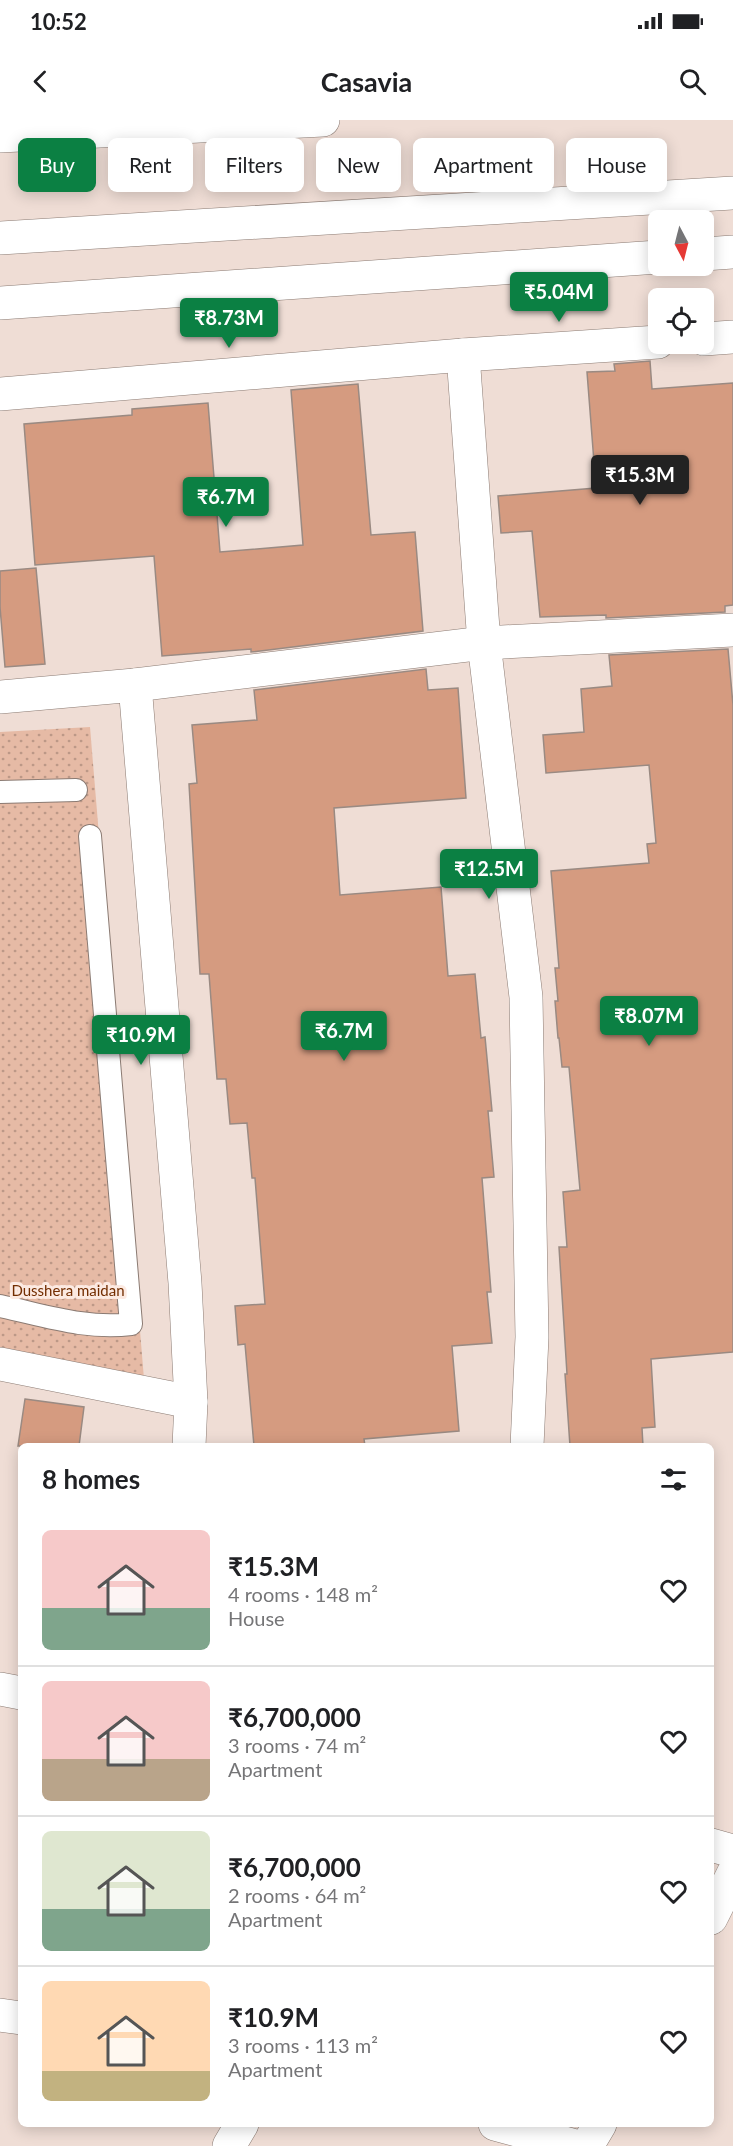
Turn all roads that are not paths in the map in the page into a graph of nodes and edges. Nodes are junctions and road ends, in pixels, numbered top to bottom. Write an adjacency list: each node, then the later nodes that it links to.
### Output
1 (323, 120): 2 (street)
2 (0, 136)
3 (733, 193): 4 (street)
4 (0, 238)
5 (733, 252): 6 (street)
6 (714, 253)
7 (648, 258): 8 (street)
8 (0, 303)
9 (733, 337): 10 (street)
10 (714, 338)
11 (648, 343): 12 (street)
12 (463, 355): 13 (street); 15 (street)
13 (0, 394)
14 (733, 630): 15 (street)
15 (484, 643): 16 (street); 25 (street)
16 (135, 685): 17 (street); 23 (street)
17 (0, 697)
18 (76, 790): 19 (lane)
19 (0, 792)
20 (90, 836): 21 (lane)
21 (0, 1306)
22 (0, 1364): 23 (street)
23 (191, 1402): 24 (street)
24 (189, 1443)
25 (527, 1443)
26 (0, 1689): 27 (street)
27 (18, 1692)
28 (714, 1846): 29 (street)
29 (733, 1851)
30 (733, 1874): 31 (street)
31 (714, 1912)
32 (0, 2014): 33 (street)
33 (18, 2017)
34 (240, 2127): 37 (street)
35 (506, 2127): 38 (street)
36 (598, 2127): 39 (street)
37 (229, 2146)
38 (575, 2146)
39 (587, 2146)

